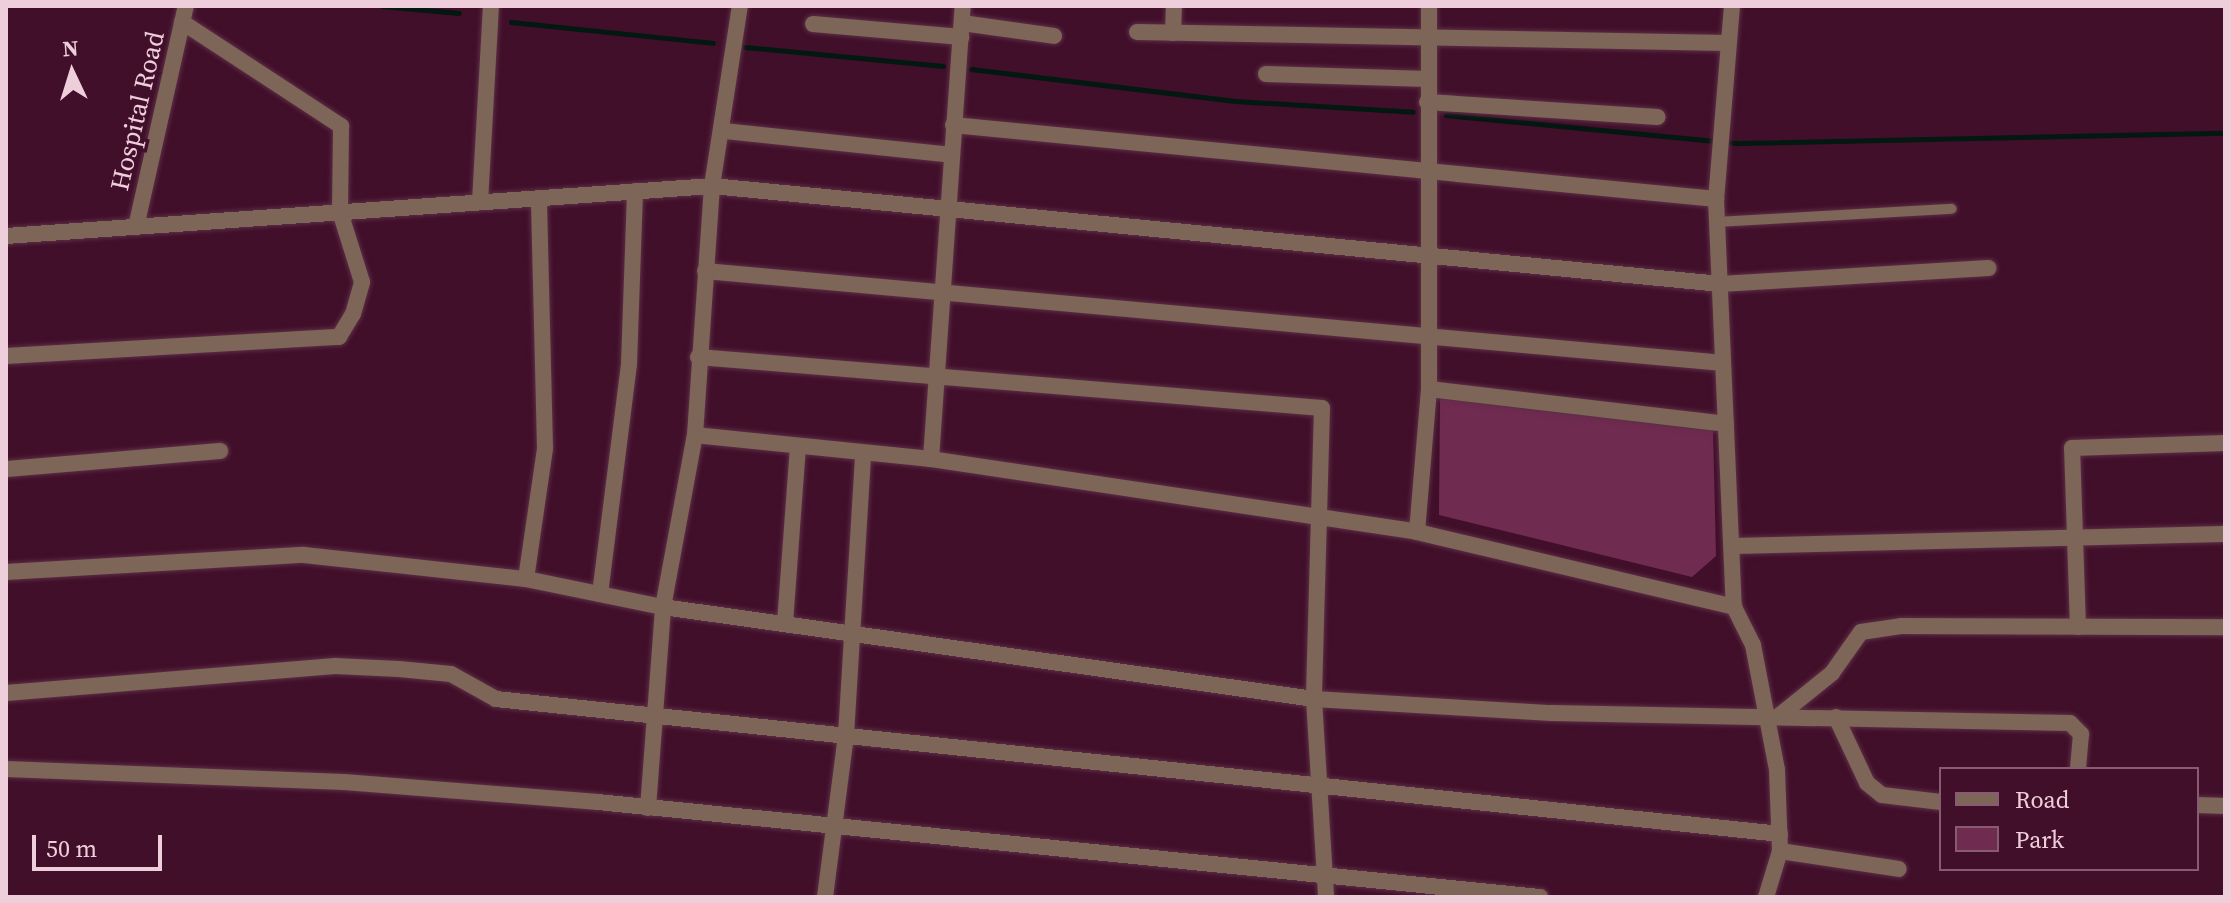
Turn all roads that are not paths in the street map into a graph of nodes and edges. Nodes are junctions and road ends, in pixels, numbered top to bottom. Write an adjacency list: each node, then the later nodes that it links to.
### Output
1 (491, 6): 26 (street)
2 (740, 6): 19 (street)
3 (1174, 6): 10 (street)
4 (1429, 6): 11 (street)
5 (1732, 6): 13 (street)
6 (184, 14): 29 (street); 31 (street, Hospital Road)
7 (962, 22): 8 (street); 12 (street); 18 (street)
8 (813, 24)
9 (1137, 32): 10 (street)
10 (1173, 33): 11 (street)
11 (1429, 33): 13 (street); 15 (street)
12 (1054, 36)
13 (1727, 43): 25 (street)
14 (1266, 74): 15 (street)
15 (1428, 79): 16 (street)
16 (1427, 102): 17 (street); 21 (street)
17 (1658, 117)
18 (953, 125): 20 (street); 21 (street)
19 (724, 131): 20 (street); 22 (street)
20 (951, 155): 27 (street)
21 (1426, 171): 25 (street); 33 (street)
22 (712, 186): 23 (street); 27 (street); 35 (street)
23 (635, 191): 24 (street); 59 (street)
24 (539, 198): 26 (street); 58 (street)
25 (1716, 199): 30 (street)
26 (480, 202): 29 (street)
27 (946, 209): 33 (street); 37 (street)
28 (1952, 209): 30 (lane)
29 (340, 212): 31 (street); 39 (street)
30 (1717, 222): 36 (street)
31 (136, 227): 32 (street)
32 (6, 236)
33 (1432, 256): 36 (street); 38 (street)
34 (1989, 268): 36 (street)
35 (705, 271): 37 (street); 40 (street)
36 (1720, 284): 41 (street)
37 (941, 292): 38 (street); 42 (street)
38 (1430, 339): 41 (street); 43 (street)
39 (6, 356)
40 (698, 357): 42 (street); 45 (street)
41 (1723, 363): 44 (street)
42 (936, 374): 50 (street); 52 (street)
43 (1429, 389): 44 (street); 53 (street)
44 (1726, 424): 56 (street)
45 (695, 435): 47 (street); 60 (street)
46 (2225, 443): 55 (street)
47 (798, 448): 49 (street); 62 (street)
48 (220, 451): 51 (street)
49 (863, 454): 50 (street); 65 (street)
50 (931, 459): 52 (street)
51 (6, 469)
52 (1314, 518): 53 (street); 67 (street)
53 (1417, 532): 61 (street)
54 (2225, 534): 55 (street)
55 (2074, 537): 56 (street); 63 (street)
56 (1732, 546): 61 (street)
57 (6, 572): 58 (street)
58 (526, 579): 59 (street)
59 (600, 594): 60 (street)
60 (663, 607): 62 (street); 68 (street)
61 (1734, 607): 69 (street)
62 (785, 623): 65 (street)
63 (2078, 627): 64 (street); 70 (street)
64 (2225, 627)
65 (851, 632): 67 (street); 72 (street)
66 (6, 693): 68 (street)
67 (1314, 699): 69 (street); 75 (street)
68 (654, 712): 72 (street); 79 (street)
69 (1762, 714): 70 (street); 81 (street)
70 (1780, 715): 71 (street)
71 (1836, 717): 73 (street); 76 (street)
72 (846, 735): 75 (street); 80 (street)
73 (2078, 767)
74 (6, 769): 79 (street)
75 (1320, 787): 81 (street); 83 (street)
76 (1939, 802)
77 (2199, 805): 78 (street)
78 (2225, 806)
79 (648, 808): 80 (street)
80 (830, 829): 83 (street); 84 (street)
81 (1780, 843): 82 (street); 86 (street)
82 (1899, 869)
83 (1326, 888): 85 (street)
84 (825, 897)
85 (1540, 897)
86 (1766, 897)

